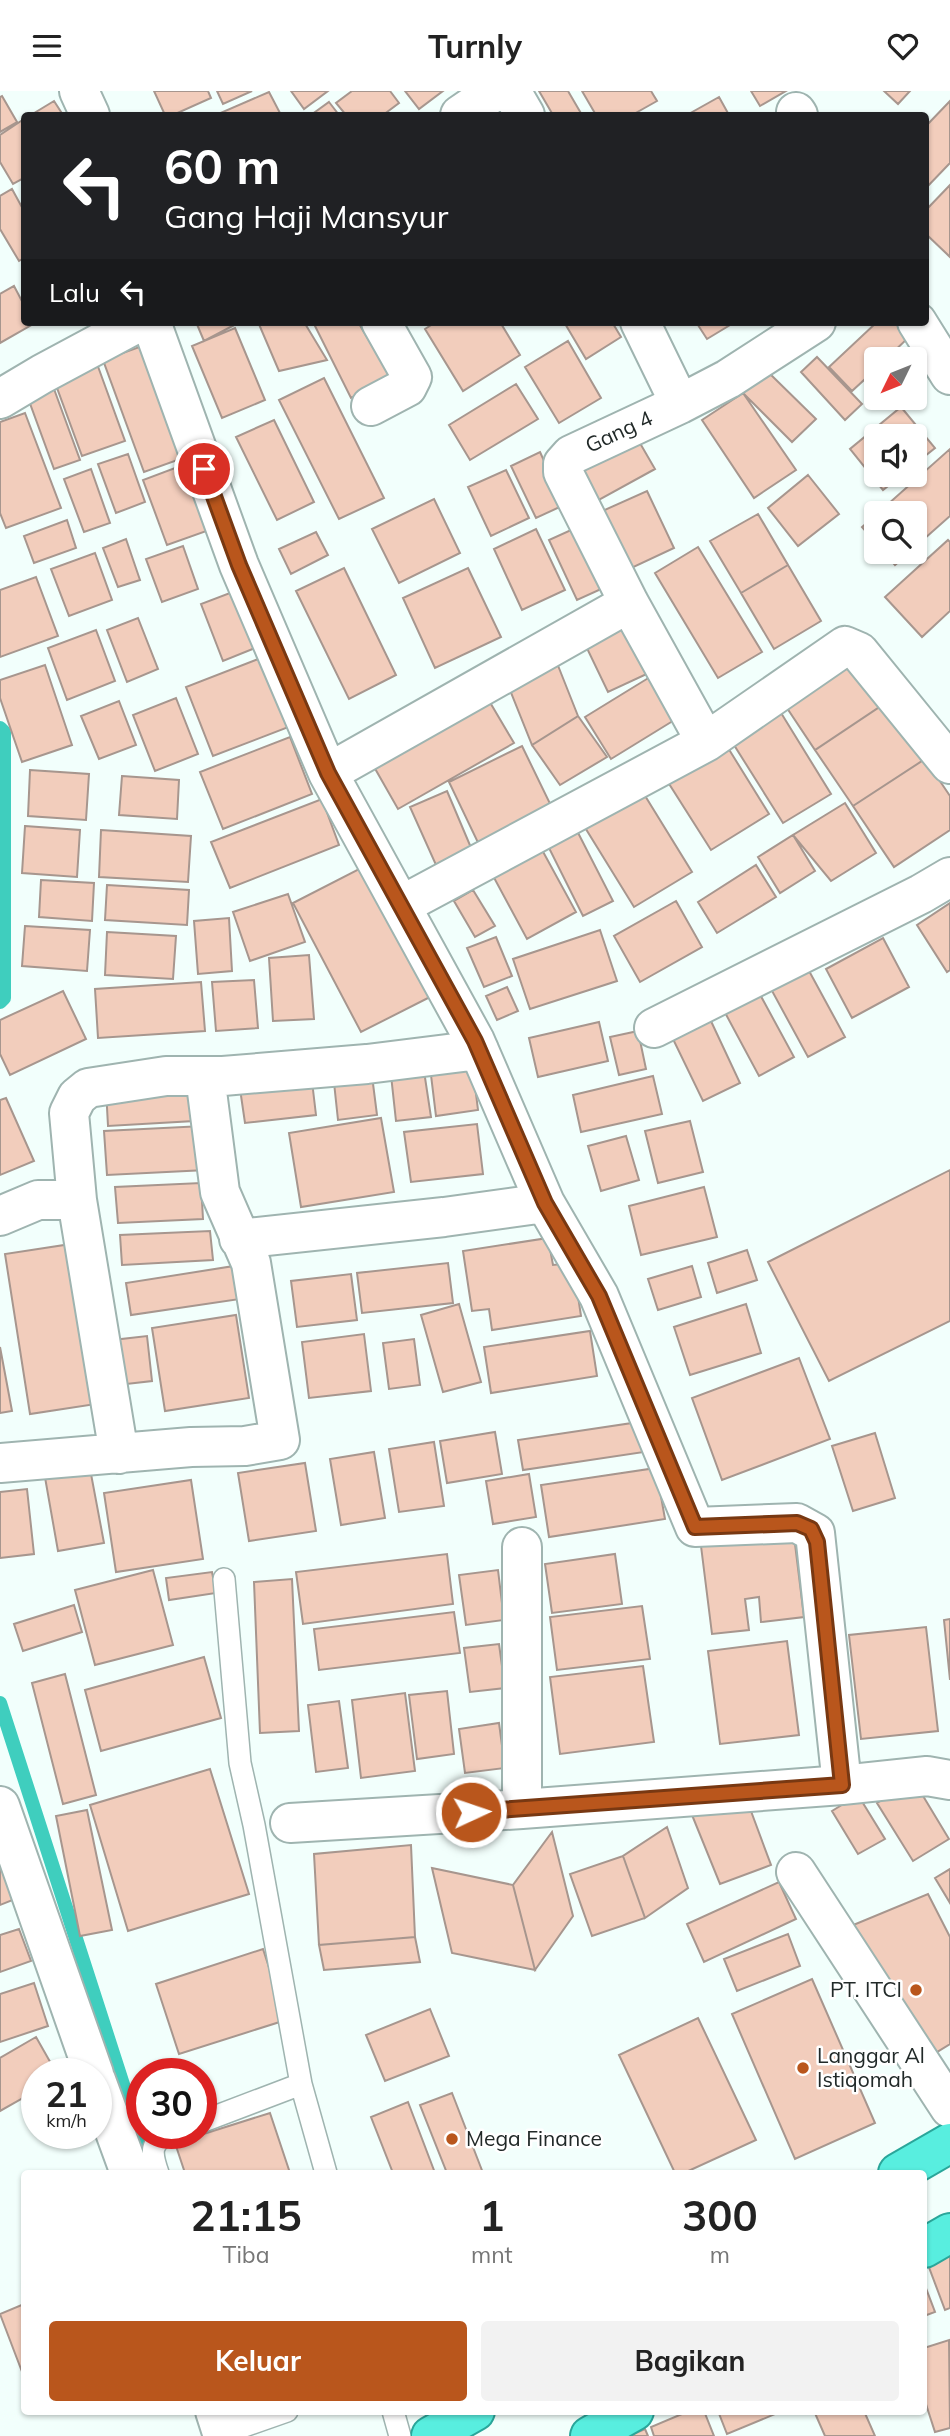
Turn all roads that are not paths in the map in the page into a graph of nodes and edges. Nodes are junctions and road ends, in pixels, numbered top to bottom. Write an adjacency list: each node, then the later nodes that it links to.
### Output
1 (79, 91): 4 (street)
2 (495, 91): 5 (street)
3 (511, 91): 6 (street)
4 (89, 112)
5 (464, 112)
6 (523, 112)
7 (132, 326): 14 (street)
8 (152, 326): 20 (street)
9 (383, 326): 16 (street)
10 (642, 326): 15 (street)
11 (810, 326): 15 (street, Gang 4)
12 (919, 326): 13 (street)
13 (950, 375)
14 (0, 399)
15 (680, 404): 17 (street, Gang 4)
16 (372, 406)
17 (631, 606): 18 (street); 20 (street)
18 (706, 742): 19 (street); 22 (street)
19 (950, 764)
20 (328, 773): 22 (street)
21 (950, 877): 23 (street)
22 (401, 905): 24 (street)
23 (654, 1028)
24 (479, 1050): 25 (street); 27 (street)
25 (205, 1076): 26 (street); 29 (street)
26 (76, 1200): 28 (street); 30 (street)
27 (545, 1203): 29 (street); 35 (street)
28 (0, 1216)
29 (239, 1239): 30 (street)
30 (118, 1454): 31 (street)
31 (0, 1463)
32 (522, 1547): 37 (street)
33 (224, 1579): 41 (lane)
34 (950, 1780): 35 (street)
35 (842, 1785): 37 (street)
36 (0, 1806): 40 (street)
37 (523, 1809): 38 (street)
38 (290, 1823)
39 (796, 1872): 42 (street)
40 (88, 2058)
41 (301, 2084): 43 (lane); 49 (lane)
42 (950, 2108)
43 (217, 2116)
44 (112, 2124): 47 (street)
45 (950, 2143): 50 (highway)
46 (154, 2149): 48 (lane)
47 (129, 2170)
48 (157, 2170)
49 (326, 2170)
50 (903, 2170)
51 (950, 2233): 52 (highway)
52 (927, 2246)
53 (216, 2415): 59 (street)
54 (235, 2415): 55 (lane)
55 (276, 2415)
56 (394, 2415): 60 (lane)
57 (468, 2415): 61 (highway)
58 (627, 2415): 62 (highway)
59 (223, 2436)
60 (400, 2436)
61 (431, 2436)
62 (590, 2436)

